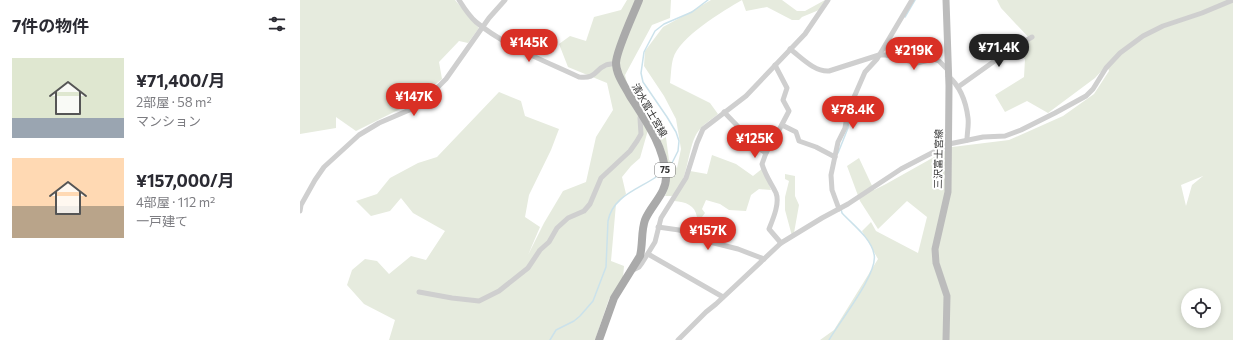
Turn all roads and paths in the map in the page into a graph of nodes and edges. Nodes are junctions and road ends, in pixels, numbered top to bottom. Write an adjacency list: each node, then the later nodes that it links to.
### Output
1 (459, 0): 8 (street)
2 (505, 0): 8 (street)
3 (640, 0): 14 (main road)
4 (828, 0): 11 (street)
5 (912, 0): 13 (street)
6 (946, 0): 16 (main road, 三沢富士宮線)
7 (1233, 0): 21 (street)
8 (483, 26): 14 (street); 28 (street)
9 (1032, 37): 12 (street)
10 (1002, 38): 12 (street)
11 (790, 49): 13 (street); 15 (street)
12 (1010, 50): 17 (street)
13 (879, 55): 16 (street); 24 (street)
14 (616, 63): 19 (main road, 清水富士宮線 / 75)
15 (775, 65): 18 (street); 20 (street)
16 (948, 73): 17 (street); 22 (main road, 三沢富士宮線)
17 (958, 87): 21 (street)
18 (724, 112): 23 (street); 26 (street)
19 (641, 114): 25 (main road, 清水富士宮線 / 75); 34 (street)
20 (782, 125): 23 (street); 24 (street)
21 (967, 140): 22 (street)
22 (949, 144): 27 (street); 38 (main road, 三沢富士宮線)
23 (766, 153): 30 (street)
24 (835, 157): 27 (street)
25 (658, 199): 26 (street); 33 (main road, 清水富士宮線 / 75)
26 (671, 201): 29 (street)
27 (841, 208): 30 (street)
28 (300, 211)
29 (658, 227): 31 (street); 32 (street)
30 (781, 243): 32 (street)
31 (648, 254): 33 (street); 35 (street)
32 (764, 259): 35 (street)
33 (631, 271): 36 (main road, 清水富士宮線 / 75)
34 (419, 292)
35 (723, 297): 37 (street)
36 (599, 340)
37 (678, 340)
38 (946, 340)

